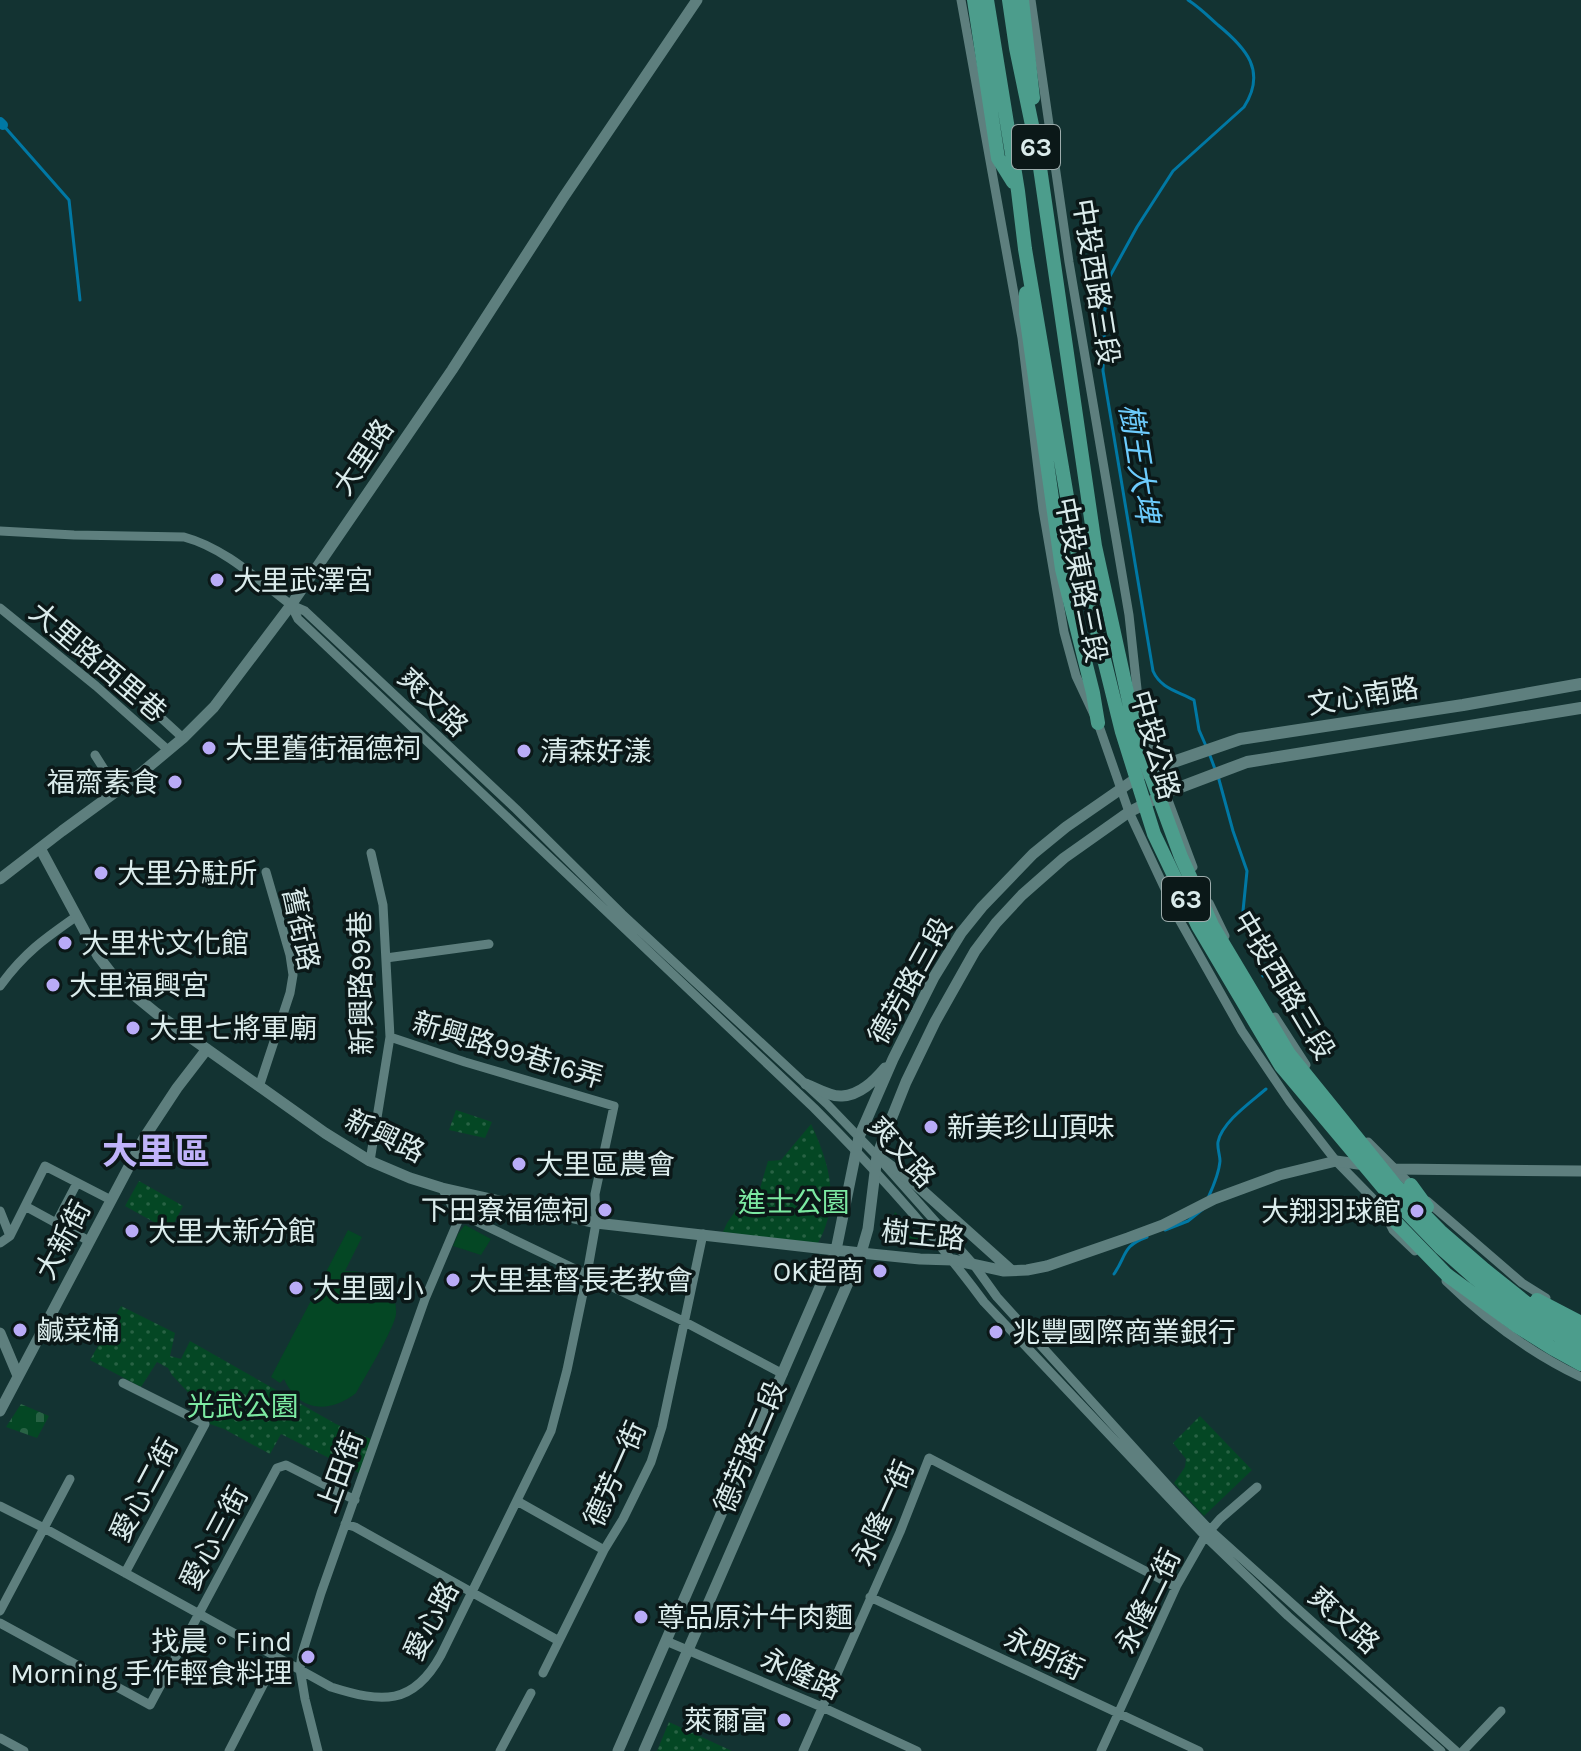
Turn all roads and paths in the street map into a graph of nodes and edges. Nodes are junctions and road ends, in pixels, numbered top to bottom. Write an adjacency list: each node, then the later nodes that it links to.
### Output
1 (697, 0): 13 (street, 大里路)
2 (961, 0): 19 (street, 中投東路三段)
3 (974, 0): 9 (main road)
4 (987, 0): 9 (main road, 中投公路 / 63)
5 (1009, 0): 8 (main road, 中投公路 / 63)
6 (1022, 0): 8 (main road)
7 (1031, 0): 17 (street, 中投西路三段)
8 (1038, 154): 10 (main road, 中投公路 / 63)
9 (1018, 191): 11 (main road, 中投公路 / 63)
10 (1052, 247): 17 (main road); 75 (main road, 中投公路 / 63)
11 (1025, 249): 19 (main road); 76 (main road, 中投公路 / 63)
12 (0, 531): 13 (street, 爽文路)
13 (291, 605): 20 (street, 大里路); 41 (street, 爽文路); 45 (street, 爽文路)
14 (0, 608): 21 (street, 大里路西里巷)
15 (109, 670): 20 (street)
16 (1581, 684): 23 (main road, 文心南路)
17 (1138, 698): 23 (street, 中投西路三段)
18 (1581, 708): 26 (main road, 文心南路)
19 (1098, 723): 24 (street, 中投東路三段)
20 (183, 738): 21 (street, 大里路)
21 (168, 750): 25 (street, 大里路)
22 (95, 755): 25 (street)
23 (1156, 768): 24 (street, 德芳路三段); 26 (street, 中投西路三段)
24 (1120, 789): 27 (street, 中投東路三段); 39 (street, 德芳路三段)
25 (114, 793): 28 (street, 大里路)
26 (1165, 793): 27 (street, 德芳路三段); 38 (street, 中投西路三段)
27 (1129, 812): 40 (street, 中投東路三段); 46 (street, 德芳路三段)
28 (40, 848): 31 (street, 大里路); 32 (street, 新興路)
29 (371, 853): 34 (street, 新興路99巷)
30 (266, 872): 42 (street, 舊街路)
31 (0, 879)
32 (77, 916): 35 (street); 37 (street, 新興路)
33 (489, 944): 34 (street)
34 (386, 958): 36 (street, 新興路99巷)
35 (0, 986)
36 (390, 1037): 43 (street, 新興路99巷16弄); 47 (street, 新興路99巷)
37 (207, 1049): 42 (street, 新興路); 55 (street, 大新街)
38 (1300, 1057): 40 (street); 49 (street, 中投西路三段)
39 (893, 1059): 41 (street); 44 (street, 德芳路三段)
40 (1272, 1075): 48 (street, 中投東路三段)
41 (806, 1084): 44 (street, 爽文路)
42 (259, 1087): 47 (street, 新興路)
43 (614, 1106): 61 (street, 愛心路)
44 (859, 1137): 45 (street, 德芳路三段); 46 (street, 爽文路)
45 (857, 1151): 51 (street, 爽文路); 66 (street, 德芳路三段)
46 (877, 1156): 51 (street, 德芳路二段); 69 (street, 爽文路); 70 (street)
47 (370, 1161): 54 (street, 新興路)
48 (1336, 1161): 49 (street); 57 (street, 中投東路三段); 70 (street, 樹王路)
49 (1395, 1169): 50 (street); 53 (street, 中投西路三段)
50 (1581, 1171)
51 (876, 1172): 67 (street, 德芳路二段); 68 (street, 爽文路)
52 (77, 1183): 55 (street); 56 (street); 60 (street)
53 (1411, 1185): 73 (street, 中投西路三段); 73 (main road)
54 (442, 1188): 59 (street, 新興路); 61 (street, 樹王路)
55 (111, 1200): 64 (street, 大新街)
56 (25, 1206): 60 (street); 63 (street)
57 (1382, 1208): 77 (main road); 80 (street, 中投東路三段)
58 (0, 1211): 63 (street)
59 (461, 1214): 71 (street, 新興路); 85 (street, 上田街)
60 (56, 1223): 64 (street)
61 (596, 1223): 62 (street, 樹王路); 71 (street, 愛心路)
62 (703, 1234): 66 (street, 樹王路); 72 (street, 德芳一街)
63 (10, 1236): 65 (street)
64 (89, 1241): 79 (street, 大新街)
65 (0, 1243)
66 (836, 1250): 67 (street, 樹王路); 78 (street, 德芳路二段)
67 (861, 1253): 68 (street, 樹王路); 101 (street, 德芳路二段)
68 (953, 1260): 69 (street, 樹王路); 90 (street, 爽文路)
69 (974, 1265): 70 (street, 樹王路); 90 (street, 爽文路)
70 (1011, 1270)
71 (587, 1274): 72 (street, 新興路); 86 (street, 愛心路)
72 (683, 1321): 78 (street, 新興路); 91 (street, 德芳一街)
73 (1581, 1321)
74 (0, 1333): 79 (street)
75 (1581, 1337)
76 (1581, 1349)
77 (1581, 1364)
78 (783, 1374): 100 (street, 德芳路二段)
79 (18, 1376): 82 (street)
80 (1581, 1377)
81 (123, 1383): 92 (street, 愛心二街)
82 (0, 1411)
83 (70, 1479): 89 (street)
84 (1257, 1487): 90 (street, 永隆二街)
85 (355, 1500): 88 (street, 上田街); 97 (street, 愛心三街)
86 (517, 1501): 91 (street); 94 (street, 愛心路)
87 (0, 1506): 89 (street, 愛心路)
88 (345, 1524): 94 (street); 103 (street, 上田街)
89 (44, 1528): 92 (street, 愛心路); 96 (street)
90 (1207, 1533): 93 (street, 永隆二街); 120 (street, 爽文路); 121 (street, 爽文路)
91 (604, 1550): 99 (street, 德芳一街)
92 (125, 1573): 97 (street, 愛心路)
93 (1176, 1587): 95 (street, 永隆一街); 108 (street, 永隆二街)
94 (471, 1592): 99 (street); 103 (street, 愛心路)
95 (870, 1597): 106 (street, 永隆一街); 108 (street, 永明街)
96 (0, 1611)
97 (199, 1613): 98 (street, 愛心三街); 102 (street, 愛心路)
98 (0, 1623)
99 (559, 1641): 104 (street, 德芳一街)
100 (666, 1641): 101 (street, 永隆路); 114 (street, 德芳路二段)
101 (689, 1649): 106 (street, 永隆路); 115 (street, 德芳路二段)
102 (277, 1658): 103 (street, 愛心路); 111 (street)
103 (300, 1669): 112 (street, 上田街)
104 (543, 1673)
105 (531, 1693): 113 (street)
106 (822, 1707): 116 (street, 永隆一街); 117 (street, 永隆路)
107 (1501, 1711): 122 (street)
108 (1119, 1713): 118 (street, 永隆二街); 119 (street, 永明街)
109 (0, 1738): 110 (street)
110 (24, 1751)
111 (229, 1751)
112 (318, 1751)
113 (500, 1751)
114 (618, 1751)
115 (644, 1751)
116 (803, 1751)
117 (917, 1751)
118 (1101, 1751)
119 (1199, 1751)
120 (1441, 1751)
121 (1456, 1751)
122 (1463, 1751)

